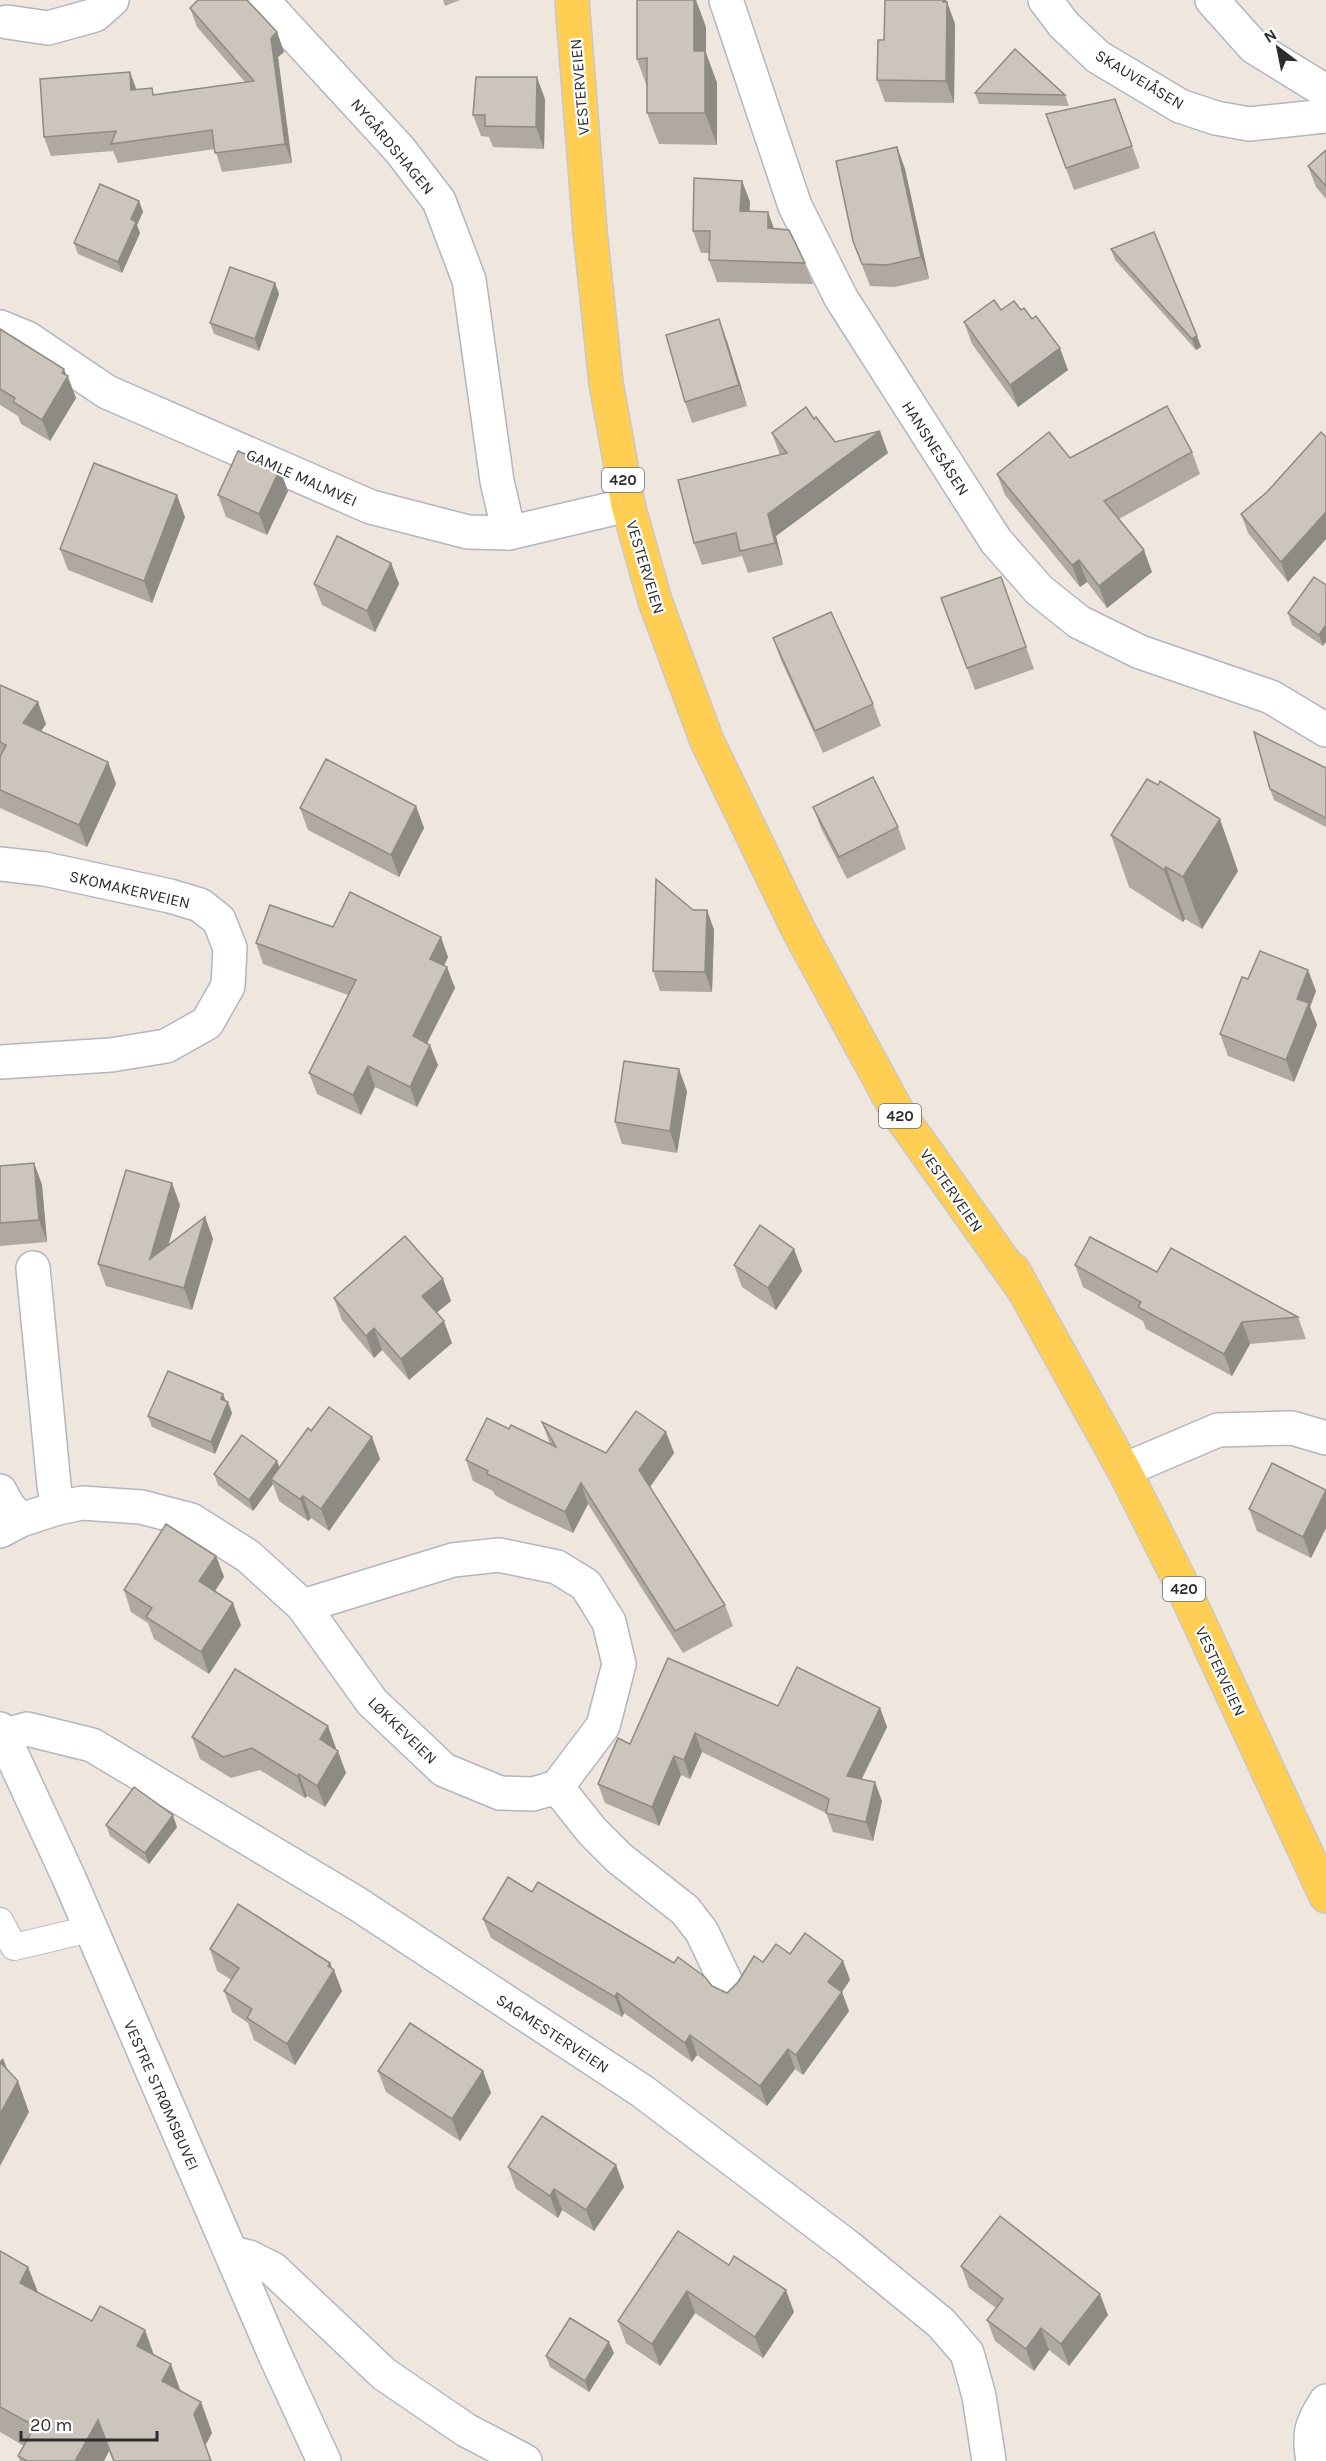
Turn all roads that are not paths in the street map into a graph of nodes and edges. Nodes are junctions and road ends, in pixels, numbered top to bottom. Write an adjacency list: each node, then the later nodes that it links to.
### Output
1 (112, 0): 7 (street)
2 (262, 0): 12 (street, NYGÅRDSHAGEN)
3 (572, 0): 11 (main road, VESTERVEIEN / 420)
4 (726, 0): 13 (street, HANSNESÅSEN)
5 (1045, 0): 9 (street, SKAUVEIÅSEN)
6 (1212, 0): 8 (street)
7 (7, 22)
8 (1326, 94)
9 (1326, 116)
10 (0, 327): 12 (street, GAMLE MALMVEI)
11 (628, 505): 12 (street, GAMLE MALMVEI); 18 (main road, VESTERVEIEN / 420)
12 (509, 533)
13 (1326, 730)
14 (0, 864): 15 (street, SKOMAKERVEIEN)
15 (0, 1062)
16 (33, 1268): 20 (street)
17 (1326, 1438): 18 (street)
18 (1124, 1470): 25 (main road, VESTERVEIEN / 420)
19 (0, 1491): 21 (street)
20 (58, 1508): 21 (street, LØKKEVEIEN); 22 (street, LØKKEVEIEN)
21 (10, 1526)
22 (303, 1606): 24 (street, LØKKEVEIEN); 24 (street)
23 (2, 1733): 27 (street, VESTRE STRØMSBUVEI); 33 (street, SAGMESTERVEIEN)
24 (557, 1787): 28 (street)
25 (1326, 1896)
26 (0, 1921): 27 (lane)
27 (90, 1929): 29 (street, VESTRE STRØMSBUVEI)
28 (730, 1991)
29 (232, 2253): 31 (street, VESTRE STRØMSBUVEI); 32 (street)
30 (1326, 2401): 34 (street)
31 (324, 2461)
32 (525, 2461)
33 (989, 2461)
34 (1313, 2461)

